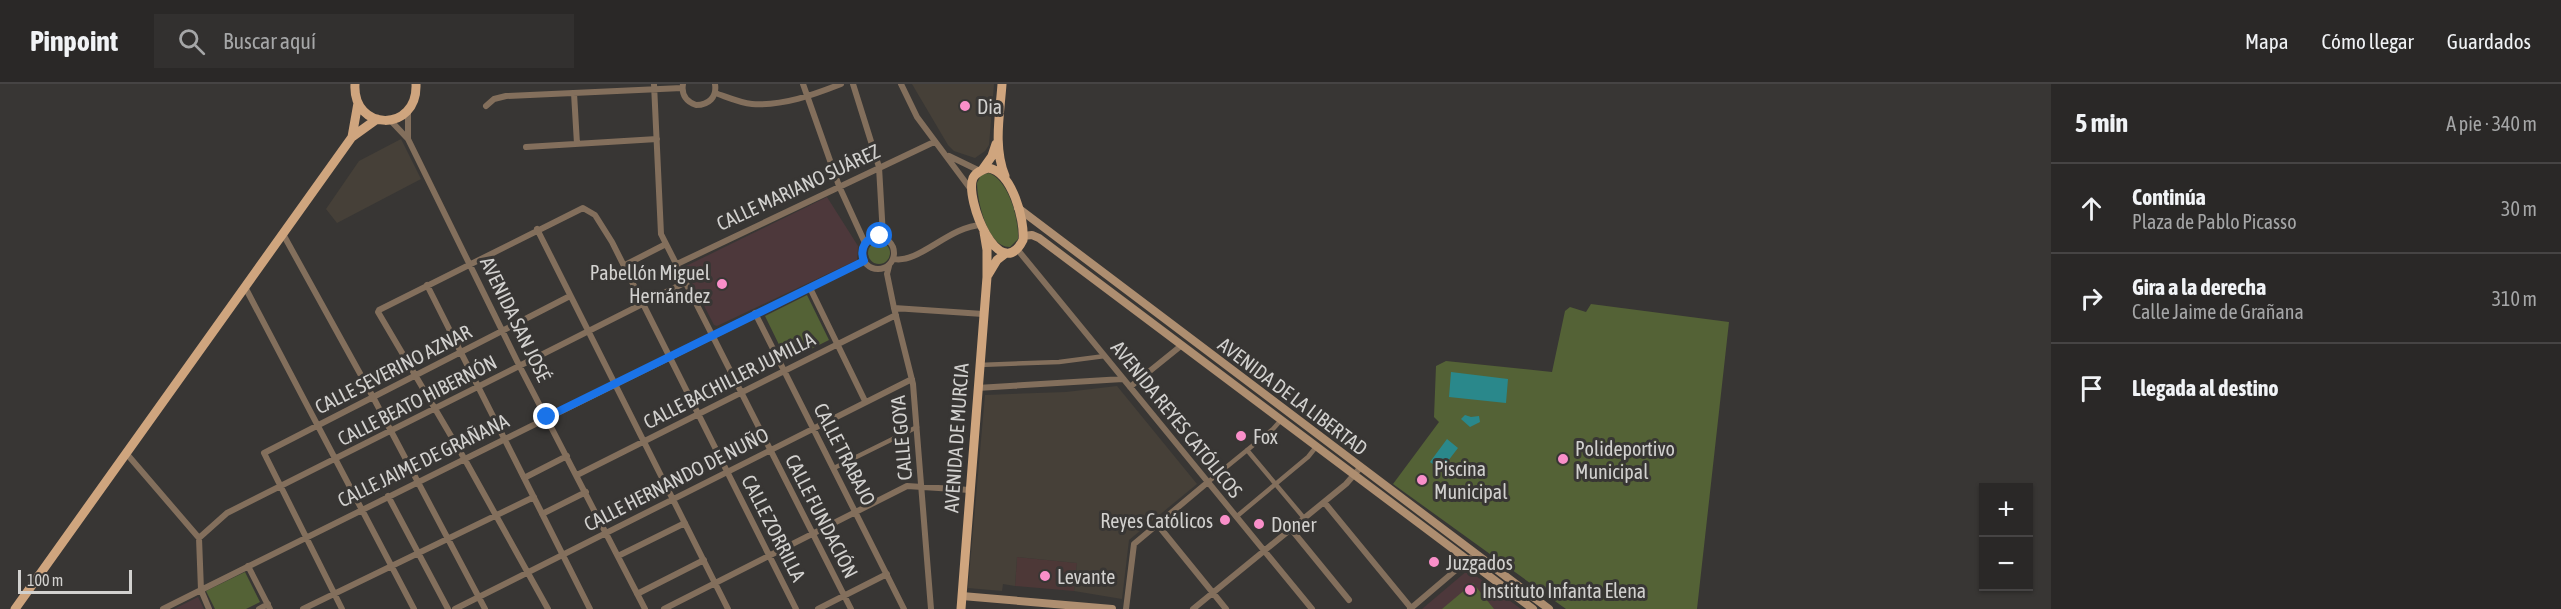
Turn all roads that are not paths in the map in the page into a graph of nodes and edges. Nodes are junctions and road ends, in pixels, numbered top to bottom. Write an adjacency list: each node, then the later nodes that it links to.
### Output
1 (355, 84): 16 (main road)
2 (416, 84): 18 (main road)
3 (605, 84): 12 (street)
4 (715, 84): 14 (street)
5 (803, 84): 15 (street)
6 (841, 84): 15 (street)
7 (854, 84): 29 (street)
8 (901, 84): 25 (street)
9 (1002, 84): 23 (main road)
10 (682, 86): 11 (street); 14 (street)
11 (655, 87): 12 (street); 24 (street, CALLE FUNDACIÓN)
12 (606, 92): 13 (street)
13 (574, 93): 17 (street); 26 (street)
14 (715, 93): 15 (street)
15 (807, 98): 32 (street)
16 (358, 103): 19 (main road); 21 (main road)
17 (486, 106)
18 (408, 111): 20 (main road); 22 (street, AVENIDA SAN JOSÉ)
19 (377, 119): 20 (main road); 21 (main road)
20 (390, 120): 22 (street, AVENIDA SAN JOSÉ)
21 (352, 136): 37 (main road)
22 (408, 139): 46 (street, AVENIDA SAN JOSÉ)
23 (998, 139): 30 (main road); 31 (main road)
24 (657, 140): 26 (street); 41 (street, CALLE FUNDACIÓN)
25 (934, 141): 28 (street); 29 (street, CALLE MARIANO SUÁREZ)
26 (577, 144): 27 (street)
27 (526, 147)
28 (943, 153): 30 (street); 33 (street)
29 (879, 167): 32 (street, CALLE MARIANO SUÁREZ); 38 (street)
30 (981, 171): 31 (main road); 33 (main road)
31 (1007, 181): 34 (main road)
32 (839, 186): 40 (street); 47 (street, CALLE MARIANO SUÁREZ)
33 (972, 191): 35 (main road, AVENIDA DE MURCIA)
34 (1018, 208): 39 (main road); 99 (main road, AVENIDA DE LA LIBERTAD)
35 (983, 228): 43 (main road); 44 (street); 50 (main road, AVENIDA DE MURCIA)
36 (537, 229): 46 (street); 48 (street, CALLE ZORRILLA); 55 (street)
37 (283, 234): 53 (main road); 79 (street)
38 (883, 236): 40 (street); 44 (street)
39 (1023, 236): 42 (main road); 64 (main road)
40 (865, 243): 45 (street)
41 (666, 244): 47 (street, CALLE FUNDACIÓN); 48 (street)
42 (1017, 249): 43 (main road); 66 (street, AVENIDA REYES CATÓLICOS)
43 (1006, 253): 50 (main road)
44 (894, 259): 49 (street)
45 (864, 261): 49 (street); 54 (street, CALLE JAIME DE GRAÑANA)
46 (470, 263): 52 (street); 60 (street, AVENIDA SAN JOSÉ)
47 (676, 264): 51 (street, CALLE FUNDACIÓN)
48 (625, 265): 56 (street, CALLE ZORRILLA)
49 (889, 266): 57 (street, CALLE GOYA)
50 (987, 273): 59 (main road, AVENIDA DE MURCIA)
51 (686, 282): 56 (street, CALLE BEATO HIBERNÓN); 62 (street, CALLE FUNDACIÓN)
52 (427, 285): 65 (street); 71 (street)
53 (245, 287): 85 (street); 94 (main road)
54 (810, 288): 58 (street, CALLE JAIME DE GRAÑANA); 63 (street)
55 (570, 296): 60 (street, CALLE SEVERINO AZNAR); 61 (street)
56 (644, 303): 61 (street, CALLE BEATO HIBERNÓN); 67 (street, CALLE ZORRILLA)
57 (895, 311): 59 (street); 63 (street, CALLE BACHILLER JUMILLA); 72 (street, CALLE GOYA)
58 (755, 313): 62 (street, CALLE JAIME DE GRAÑANA); 70 (street, CALLE TRABAJO)
59 (983, 314): 68 (main road, AVENIDA DE MURCIA)
60 (503, 331): 65 (street, CALLE SEVERINO AZNAR); 69 (street, AVENIDA SAN JOSÉ)
61 (589, 332): 69 (street, CALLE BEATO HIBERNÓN); 74 (street)
62 (712, 335): 67 (street, CALLE JAIME DE GRAÑANA); 78 (street, CALLE FUNDACIÓN)
63 (838, 343): 70 (street, CALLE BACHILLER JUMILLA); 80 (street)
64 (1182, 345): 76 (street); 84 (main road)
65 (461, 353): 71 (street, CALLE SEVERINO AZNAR); 75 (street)
66 (1105, 356): 68 (street); 73 (street, AVENIDA REYES CATÓLICOS)
67 (669, 357): 74 (street, CALLE JAIME DE GRAÑANA); 82 (street, CALLE ZORRILLA)
68 (979, 364): 77 (main road, AVENIDA DE MURCIA)
69 (520, 367): 75 (street, CALLE BEATO HIBERNÓN); 83 (street, AVENIDA SAN JOSÉ)
70 (785, 370): 78 (street, CALLE BACHILLER JUMILLA); 86 (street, CALLE TRABAJO)
71 (415, 376): 79 (street, CALLE SEVERINO AZNAR); 81 (street)
72 (912, 379): 80 (street, CALLE HERNANDO DE NUÑO); 87 (street, CALLE GOYA)
73 (1123, 379): 76 (street, AVENIDA REYES CATÓLICOS); 77 (street)
74 (615, 384): 83 (street, CALLE JAIME DE GRAÑANA); 90 (street)
75 (478, 387): 81 (street, CALLE BEATO HIBERNÓN); 89 (street)
76 (1130, 387): 105 (street, AVENIDA REYES CATÓLICOS)
77 (977, 388): 109 (main road, AVENIDA DE MURCIA)
78 (741, 392): 82 (street, CALLE BACHILLER JUMILLA); 92 (street, CALLE FUNDACIÓN)
79 (374, 397): 85 (street, CALLE SEVERINO AZNAR); 88 (street)
80 (865, 400): 86 (street, CALLE HERNANDO DE NUÑO)
81 (435, 410): 88 (street, CALLE BEATO HIBERNÓN); 96 (street)
82 (698, 414): 90 (street, CALLE BACHILLER JUMILLA); 100 (street, CALLE ZORRILLA)
83 (547, 417): 89 (street, CALLE JAIME DE GRAÑANA); 95 (street, AVENIDA SAN JOSÉ)
84 (1281, 420): 91 (main road); 93 (street)
85 (317, 425): 97 (street); 107 (street, CALLE SEVERINO AZNAR)
86 (814, 427): 92 (street, CALLE HERNANDO DE NUÑO); 98 (street, CALLE TRABAJO)
87 (917, 427): 98 (street); 108 (street, CALLE GOYA)
88 (391, 431): 97 (street, CALLE BEATO HIBERNÓN); 104 (street)
89 (504, 438): 96 (street, CALLE JAIME DE GRAÑANA); 103 (street)
90 (644, 441): 101 (street, CALLE BACHILLER JUMILLA); 113 (street)
91 (1316, 447): 102 (main road); 106 (street)
92 (771, 450): 100 (street, CALLE HERNANDO DE NUÑO); 125 (street, CALLE FUNDACIÓN)
93 (1247, 450): 105 (street); 106 (street)
94 (126, 453): 126 (street); 151 (main road)
95 (567, 456): 101 (street, AVENIDA SAN JOSÉ); 103 (street)
96 (464, 458): 104 (street, CALLE JAIME DE GRAÑANA); 118 (street)
97 (335, 459): 107 (street, CALLE BEATO HIBERNÓN); 115 (street)
98 (834, 468): 116 (street, CALLE TRABAJO)
99 (1360, 468): 102 (street); 134 (main road, AVENIDA DE LA LIBERTAD)
100 (727, 472): 113 (street, CALLE HERNANDO DE NUÑO); 133 (street, CALLE ZORRILLA)
101 (577, 475): 110 (street, AVENIDA SAN JOSÉ)
102 (1353, 475): 114 (street); 134 (main road)
103 (524, 478): 112 (street)
104 (417, 482): 111 (street, CALLE JAIME DE GRAÑANA); 128 (street)
105 (1208, 482): 119 (street, AVENIDA REYES CATÓLICOS); 122 (street)
106 (1275, 484): 119 (street); 120 (street)
107 (279, 487): 126 (street, CALLE BEATO HIBERNÓN); 127 (street)
108 (923, 487): 109 (street); 116 (street); 169 (street, CALLE GOYA)
109 (970, 490): 146 (main road, AVENIDA DE MURCIA)
110 (586, 492): 117 (street); 124 (street, AVENIDA SAN JOSÉ)
111 (388, 496): 115 (street, CALLE JAIME DE GRAÑANA); 130 (street)
112 (534, 497): 117 (street); 118 (street)
113 (673, 500): 121 (street); 124 (street, CALLE HERNANDO DE NUÑO)
114 (1324, 502): 120 (street); 176 (street)
115 (360, 510): 127 (street, CALLE JAIME DE GRAÑANA); 137 (street)
116 (856, 511): 125 (street); 139 (street, CALLE TRABAJO)
117 (542, 514): 131 (street)
118 (496, 515): 128 (street); 138 (street)
119 (1236, 517): 129 (street, AVENIDA REYES CATÓLICOS)
120 (1304, 518): 123 (street)
121 (685, 523): 132 (street); 135 (street)
122 (1157, 524): 142 (street); 172 (street)
123 (1291, 529): 129 (street); 148 (street)
124 (606, 534): 131 (street, CALLE HERNANDO DE NUÑO); 132 (street, AVENIDA SAN JOSÉ)
125 (812, 534): 133 (street); 145 (street, CALLE FUNDACIÓN)
126 (199, 538): 141 (street)
127 (304, 538): 136 (street, CALLE JAIME DE GRAÑANA); 143 (street)
128 (447, 538): 130 (street); 147 (street)
129 (1264, 551): 142 (street); 175 (street, AVENIDA REYES CATÓLICOS)
130 (417, 554): 137 (street); 158 (street)
131 (562, 554): 138 (street, CALLE HERNANDO DE NUÑO); 162 (street)
132 (618, 556): 144 (street, AVENIDA SAN JOSÉ)
133 (770, 556): 140 (street); 165 (street, CALLE ZORRILLA)
134 (1471, 556): 176 (street); 177 (main road); 178 (main road, AVENIDA DE LA LIBERTAD)
135 (704, 560): 140 (street); 144 (street)
136 (248, 566): 141 (street, CALLE JAIME DE GRAÑANA); 149 (street)
137 (390, 567): 143 (street); 157 (street)
138 (528, 572): 147 (street, CALLE HERNANDO DE NUÑO); 161 (street)
139 (887, 574): 145 (street); 168 (street, CALLE TRABAJO)
140 (716, 584): 150 (street); 164 (street)
141 (201, 590): 152 (street, CALLE JAIME DE GRAÑANA); 153 (street)
142 (1213, 593): 173 (street); 174 (street)
143 (333, 594): 155 (street); 156 (street)
144 (637, 594): 163 (street, AVENIDA SAN JOSÉ)
145 (844, 596): 166 (street); 167 (street, CALLE FUNDACIÓN)
146 (962, 596): 170 (main road, AVENIDA DE MURCIA); 171 (main road)
147 (479, 597): 159 (street, CALLE HERNANDO DE NUÑO); 160 (street)
148 (1349, 600)
149 (269, 607): 154 (street)
150 (725, 608)
151 (15, 609)
152 (163, 609)
153 (209, 609)
154 (259, 609)
155 (303, 609)
156 (342, 609)
157 (414, 609)
158 (448, 609)
159 (455, 609)
160 (485, 609)
161 (549, 609)
162 (590, 609)
163 (645, 609)
164 (664, 609)
165 (796, 609)
166 (818, 609)
167 (851, 609)
168 (904, 609)
169 (931, 609)
170 (961, 609)
171 (1112, 609)
172 (1126, 609)
173 (1193, 609)
174 (1226, 609)
175 (1312, 609)
176 (1410, 609)
177 (1533, 609)
178 (1549, 609)

